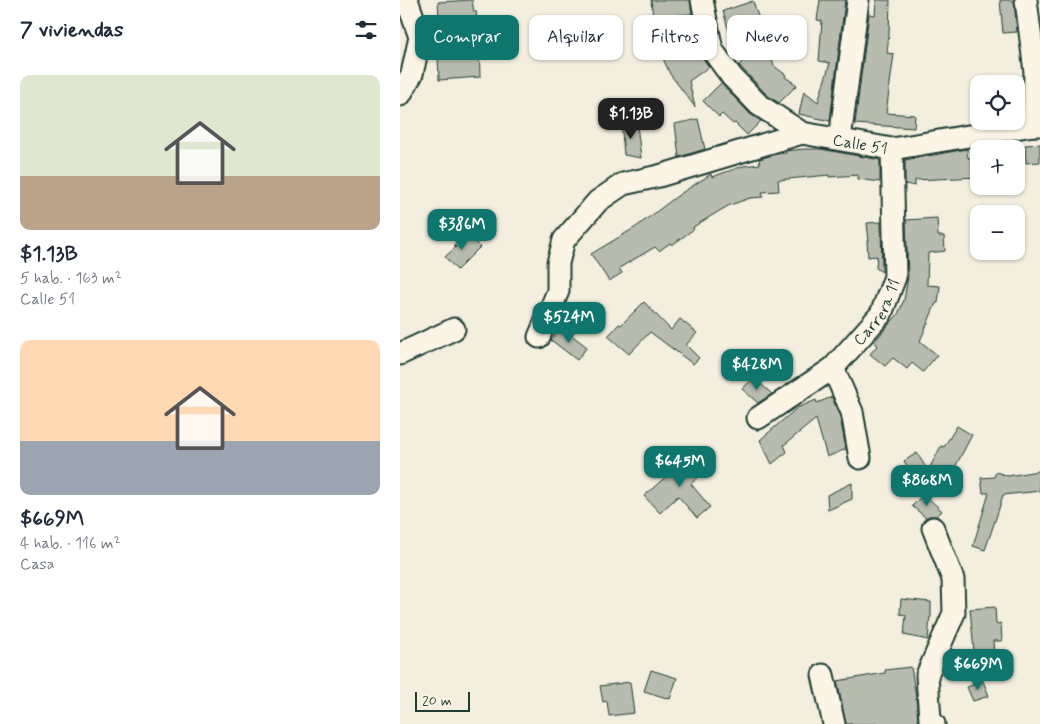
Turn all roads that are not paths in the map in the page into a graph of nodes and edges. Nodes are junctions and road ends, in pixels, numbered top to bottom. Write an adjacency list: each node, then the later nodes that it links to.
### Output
1 (407, 0): 5 (street)
2 (702, 0): 7 (street, Calle 51)
3 (858, 0): 8 (street)
4 (1026, 0): 6 (street)
5 (400, 95)
6 (1037, 125): 9 (street, Calle 51)
7 (802, 133): 8 (street, Calle 51); 11 (street)
8 (840, 140): 9 (street, Calle 51)
9 (892, 149): 13 (street, Carrera 11)
10 (454, 330): 12 (street)
11 (539, 337)
12 (400, 354)
13 (833, 368): 14 (street, Carrera 11); 15 (street)
14 (758, 418)
15 (860, 458)
16 (932, 528): 19 (street)
17 (823, 675): 18 (street)
18 (834, 724)
19 (934, 724)

